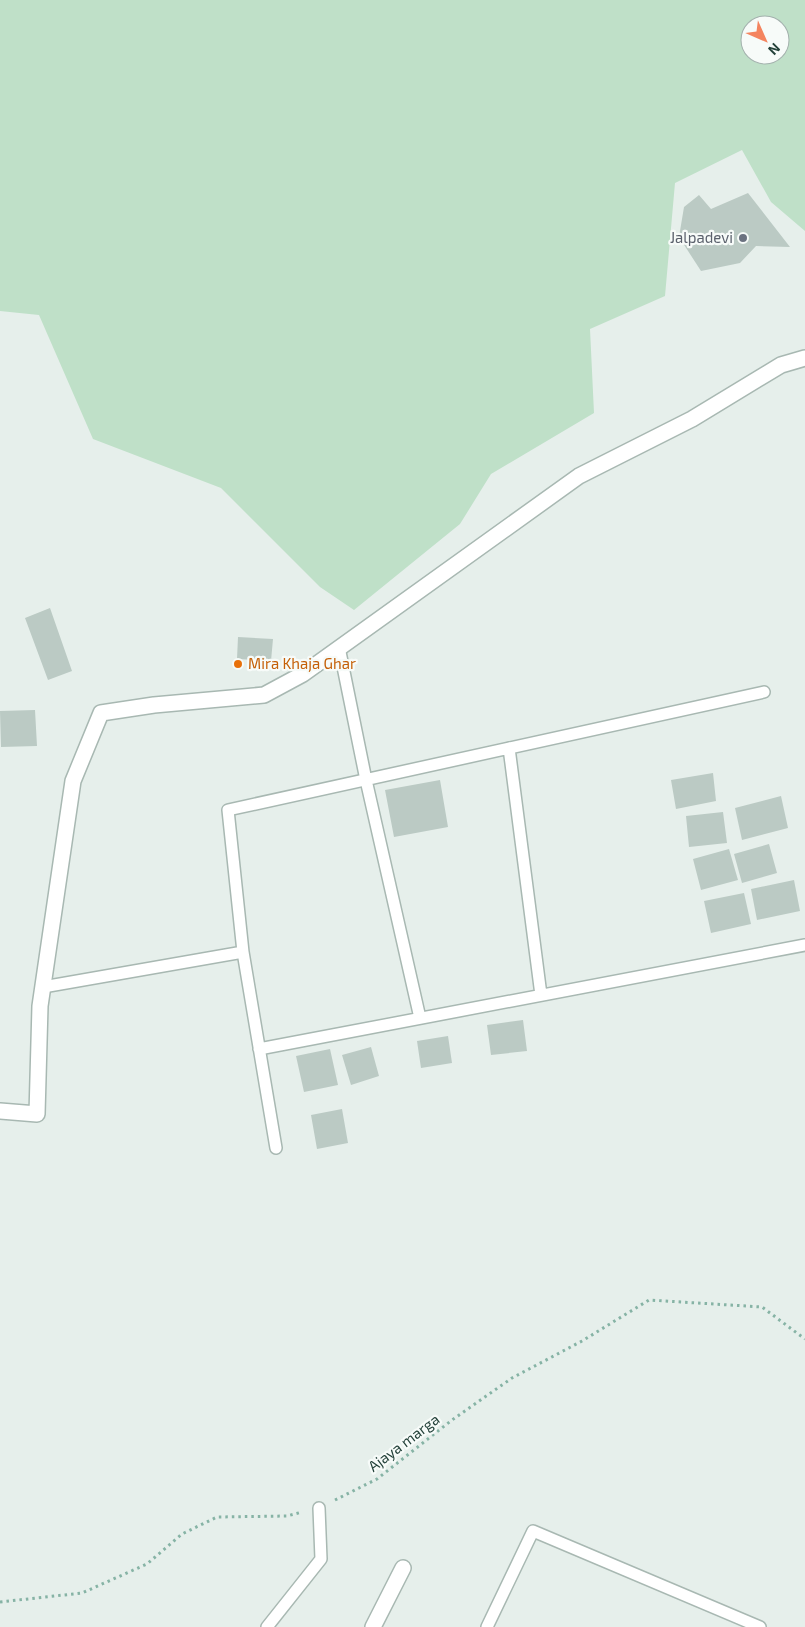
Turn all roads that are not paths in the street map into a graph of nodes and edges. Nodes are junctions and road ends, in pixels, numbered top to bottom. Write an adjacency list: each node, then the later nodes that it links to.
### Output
1 (805, 358): 2 (street)
2 (339, 647): 5 (lane); 8 (street)
3 (764, 692): 4 (lane)
4 (509, 748): 5 (lane); 9 (lane)
5 (366, 780): 7 (lane); 10 (lane)
6 (805, 945): 9 (lane)
7 (243, 952): 8 (lane); 11 (lane)
8 (43, 987): 12 (street)
9 (541, 995): 10 (lane)
10 (420, 1018): 11 (lane)
11 (259, 1049): 13 (lane)
12 (0, 1112)
13 (276, 1148)
14 (319, 1508): 16 (lane)
15 (403, 1568): 17 (street)
16 (267, 1627)
17 (373, 1627)
18 (487, 1627): 19 (lane)
19 (760, 1627)

